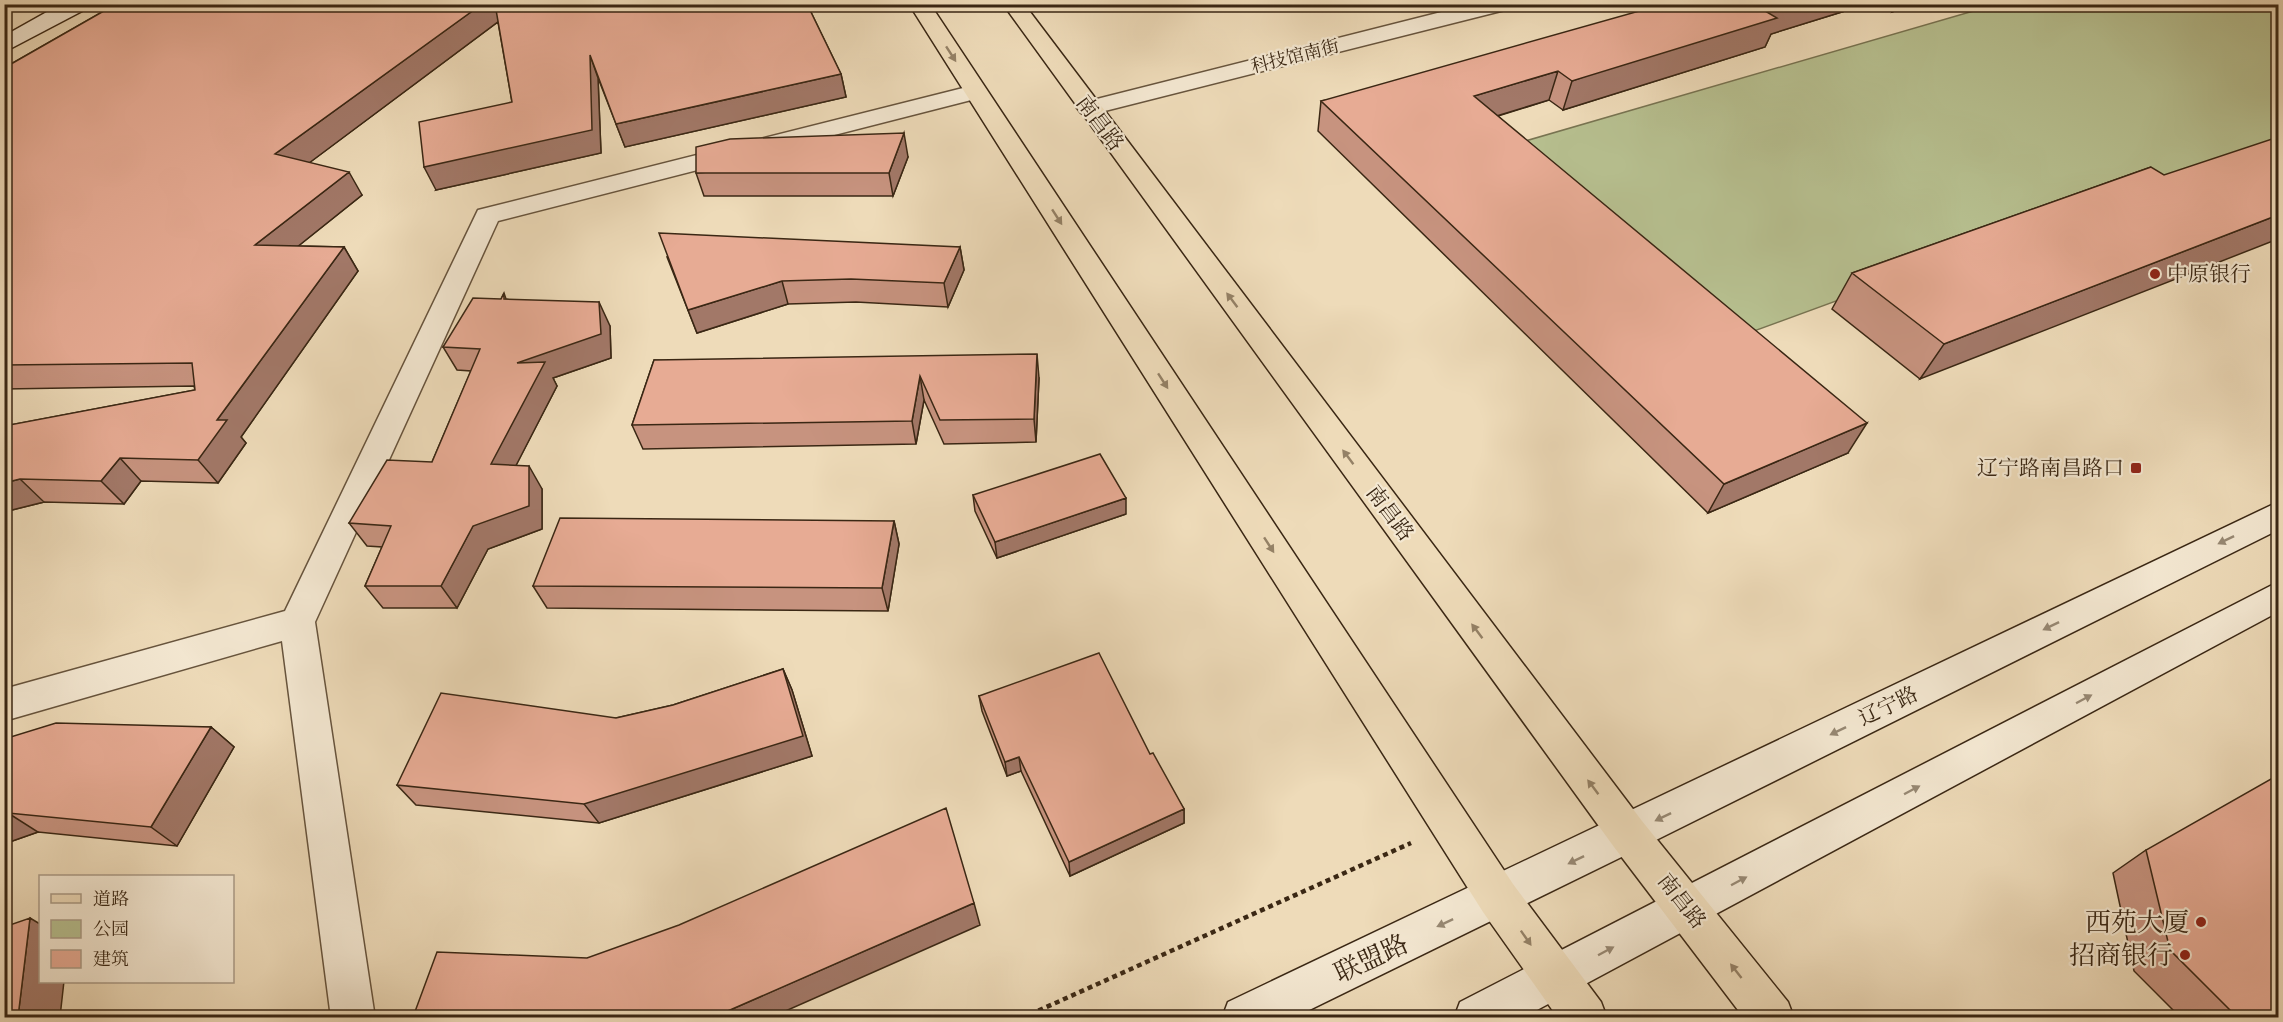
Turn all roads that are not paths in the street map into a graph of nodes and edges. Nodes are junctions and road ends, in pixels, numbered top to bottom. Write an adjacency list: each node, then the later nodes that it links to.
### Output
1 (43, 4): 6 (street)
2 (919, 4): 9 (main road, one-way to 9)
3 (1013, 4): 10 (main road, 南昌路)
4 (1501, 4): 10 (street, 科技馆南街)
5 (84, 13): 7 (street); 8 (street)
6 (4, 25)
7 (52, 43)
8 (4, 45)
9 (975, 92): 13 (street); 16 (main road, one-way to 16)
10 (1089, 108): 15 (main road, 南昌路, one-way to 10)
11 (2278, 515): 15 (street, 辽宁路, one-way to 15)
12 (2278, 596): 17 (street, one-way to 12)
13 (297, 622): 14 (street); 19 (street)
14 (4, 705)
15 (1628, 834): 16 (street, 辽宁路, one-way to 16); 17 (main road, 南昌路)
16 (1498, 898): 18 (main road, one-way to 18); 20 (street, 联盟路, one-way to 20)
17 (1687, 908): 18 (street, one-way to 17); 23 (main road, 南昌路, one-way to 17)
18 (1554, 978): 21 (street); 22 (main road)
19 (353, 1017)
20 (1244, 1017)
21 (1476, 1017)
22 (1585, 1017)
23 (1772, 1017)

